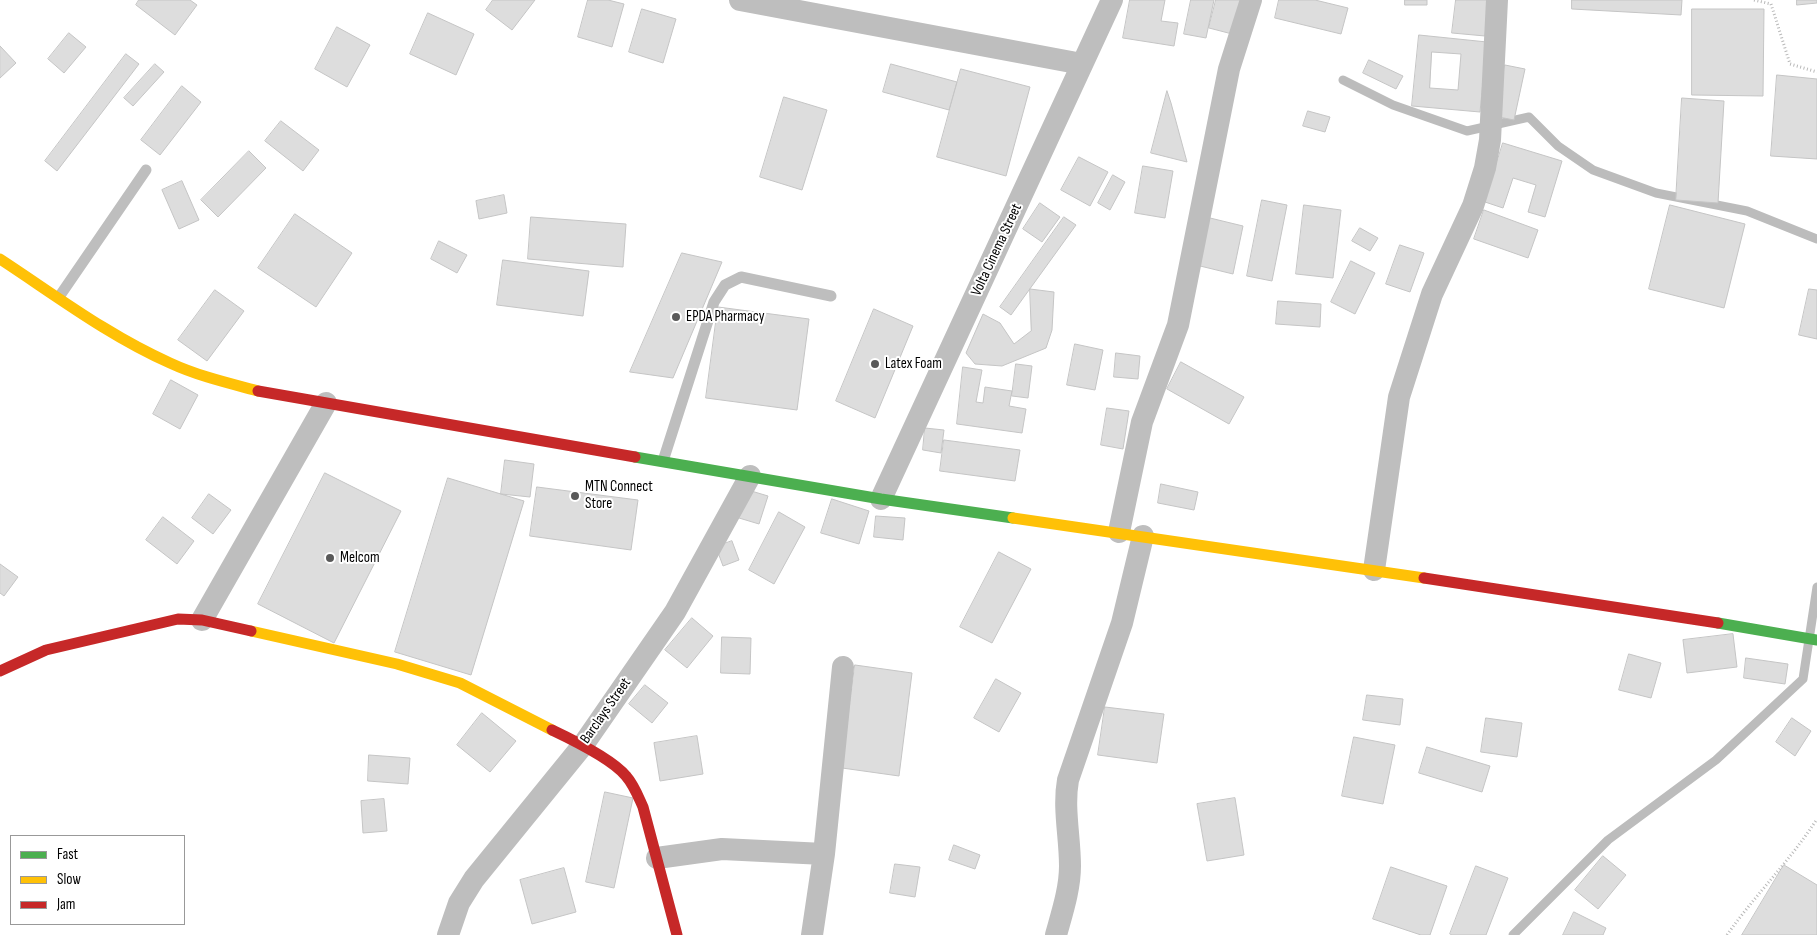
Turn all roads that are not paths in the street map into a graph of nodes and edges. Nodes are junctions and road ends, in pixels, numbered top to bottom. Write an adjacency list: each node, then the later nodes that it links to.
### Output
1 (740, 0): 5 (street)
2 (1112, 0): 5 (street, Volta Cinema Street)
3 (1251, 0): 14 (street)
4 (1497, 0): 16 (street)
5 (1082, 64): 13 (street, Volta Cinema Street)
6 (146, 170): 9 (lane)
7 (2, 263): 9 (main road)
8 (831, 296): 11 (lane)
9 (58, 297): 10 (main road)
10 (326, 403): 11 (main road); 17 (street)
11 (663, 461): 12 (main road)
12 (750, 476): 13 (main road); 21 (street, Barclays Street)
13 (881, 499): 14 (main road)
14 (1119, 532): 15 (main road)
15 (1144, 536): 16 (main road); 27 (street)
16 (1374, 570): 18 (main road)
17 (202, 620): 20 (main road); 21 (main road)
18 (1817, 640)
19 (843, 667): 22 (street)
20 (0, 671)
21 (582, 745): 23 (main road); 24 (street, Barclays Street)
22 (824, 854): 23 (street); 26 (street)
23 (657, 858): 25 (main road)
24 (448, 935)
25 (677, 935)
26 (812, 935)
27 (1056, 935)

